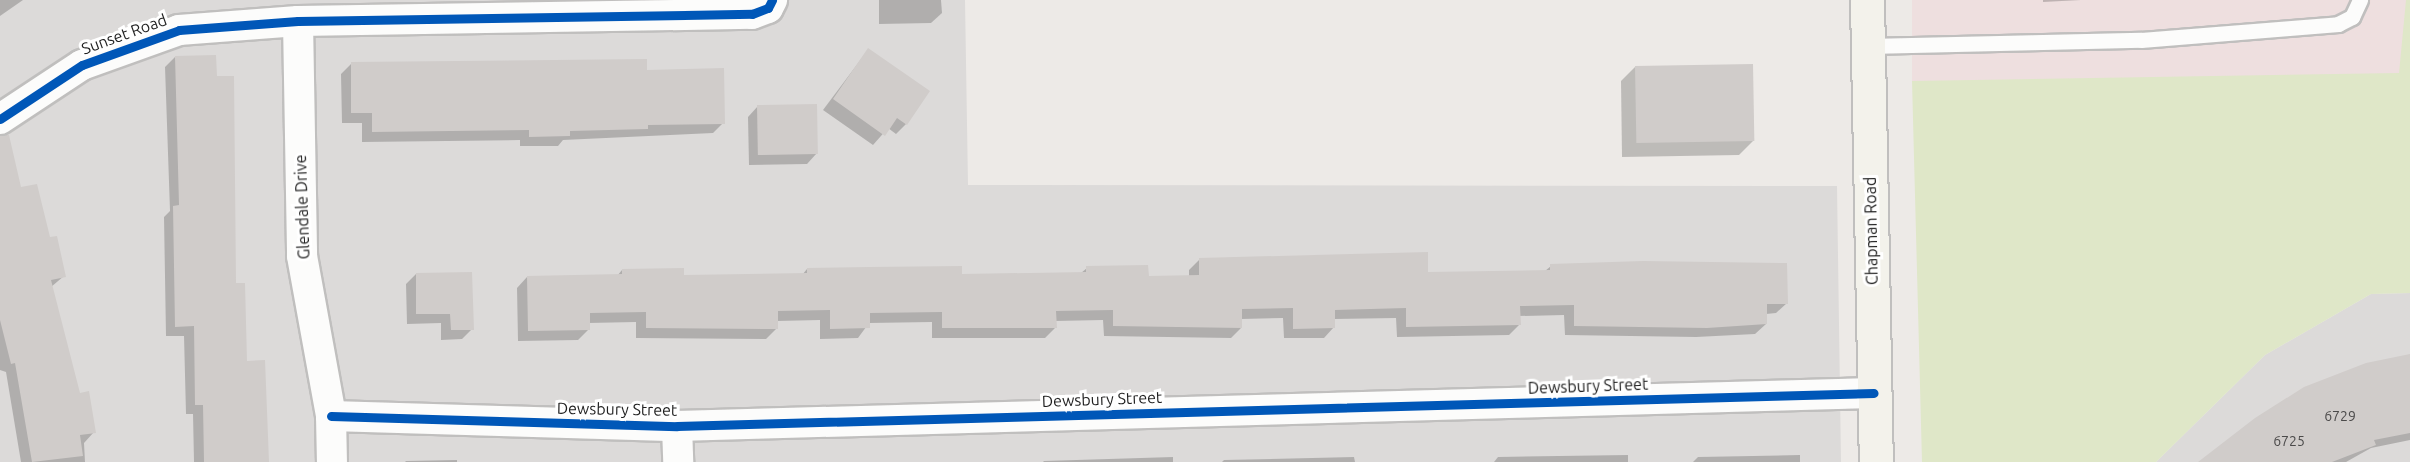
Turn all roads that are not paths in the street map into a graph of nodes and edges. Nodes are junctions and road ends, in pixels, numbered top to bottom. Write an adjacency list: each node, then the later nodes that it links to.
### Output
1 (772, 0): 4 (street, Sunset Road)
2 (1867, 0): 5 (street, Chapman Road)
3 (2360, 0): 5 (lane)
4 (298, 21): 6 (street, Sunset Road); 8 (street, Glendale Drive)
5 (1868, 46): 7 (street, Chapman Road)
6 (0, 119)
7 (1874, 393): 9 (street, Dewsbury Street); 12 (street, Chapman Road)
8 (331, 416): 9 (street, Dewsbury Street); 10 (street, Glendale Drive)
9 (677, 426): 11 (street)
10 (332, 462)
11 (678, 462)
12 (1876, 462)

